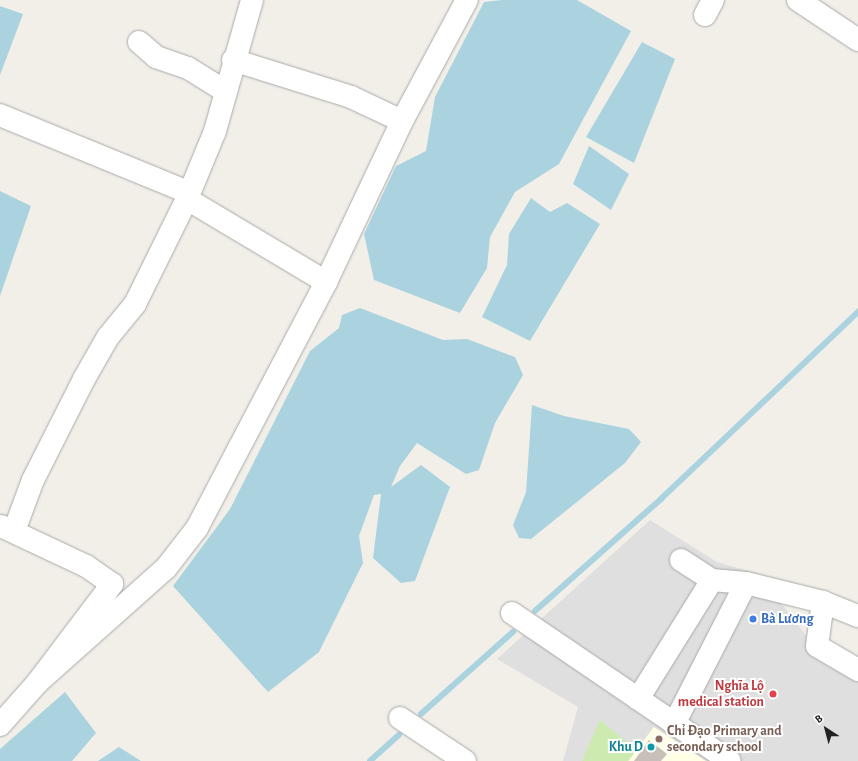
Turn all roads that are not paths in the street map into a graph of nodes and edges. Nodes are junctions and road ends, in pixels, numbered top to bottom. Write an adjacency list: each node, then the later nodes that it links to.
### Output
1 (252, 0): 6 (street)
2 (467, 0): 9 (street)
3 (798, 0): 4 (street)
4 (858, 40)
5 (139, 42): 7 (street)
6 (233, 60): 7 (street); 9 (street)
7 (225, 91): 10 (street)
8 (0, 115): 10 (street)
9 (402, 121): 11 (street)
10 (189, 196): 11 (street); 12 (street)
11 (326, 282): 17 (street)
12 (4, 529): 16 (street)
13 (681, 560): 14 (street)
14 (712, 580): 15 (street); 23 (street)
15 (746, 583): 18 (street); 25 (street)
16 (112, 584): 17 (street); 22 (street)
17 (130, 600): 22 (street)
18 (823, 602): 20 (street); 21 (street)
19 (512, 613): 23 (street)
20 (858, 616)
21 (858, 670)
22 (38, 682): 26 (street)
23 (638, 700): 25 (street)
24 (400, 718): 27 (street)
25 (674, 724): 28 (street)
26 (0, 725)
27 (465, 761)
28 (730, 761)

